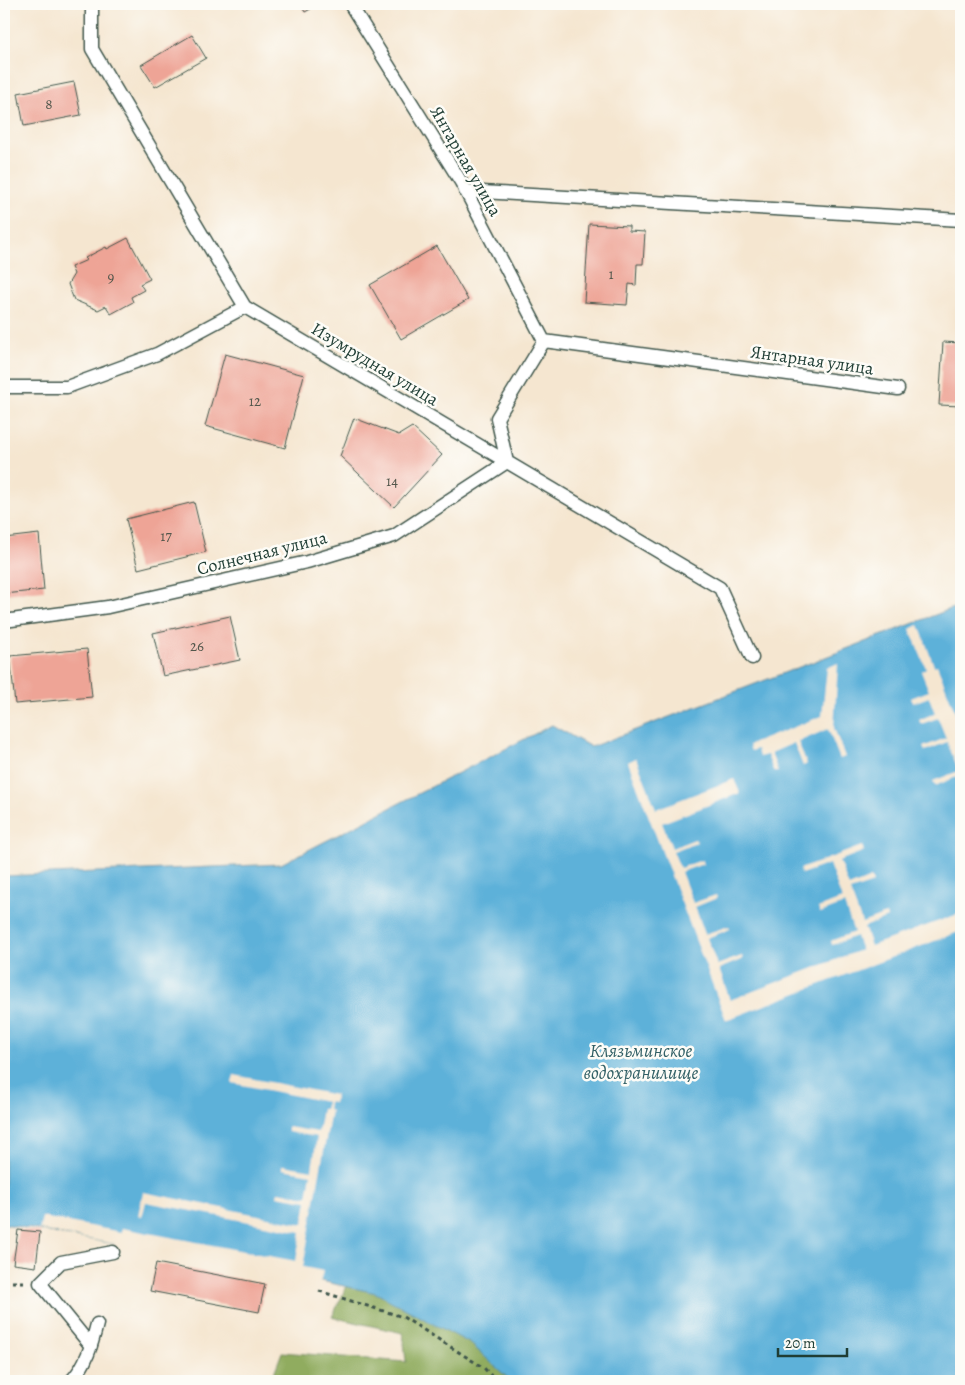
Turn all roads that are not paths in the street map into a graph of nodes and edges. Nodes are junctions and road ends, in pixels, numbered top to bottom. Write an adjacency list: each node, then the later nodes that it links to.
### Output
1 (92, 4): 5 (lane, Изумрудная улица)
2 (350, 4): 3 (lane, Янтарная улица)
3 (465, 192): 4 (lane); 6 (lane, Янтарная улица)
4 (961, 220)
5 (245, 308): 7 (lane); 9 (lane, Изумрудная улица)
6 (544, 341): 8 (lane, Янтарная улица); 9 (lane)
7 (4, 387)
8 (898, 389)
9 (507, 462): 10 (lane, Солнечная улица); 11 (lane, Изумрудная улица)
10 (4, 621)
11 (752, 658)
12 (113, 1252): 14 (lane)
13 (97, 1324): 14 (lane)
14 (91, 1346): 15 (lane)
15 (71, 1381)

